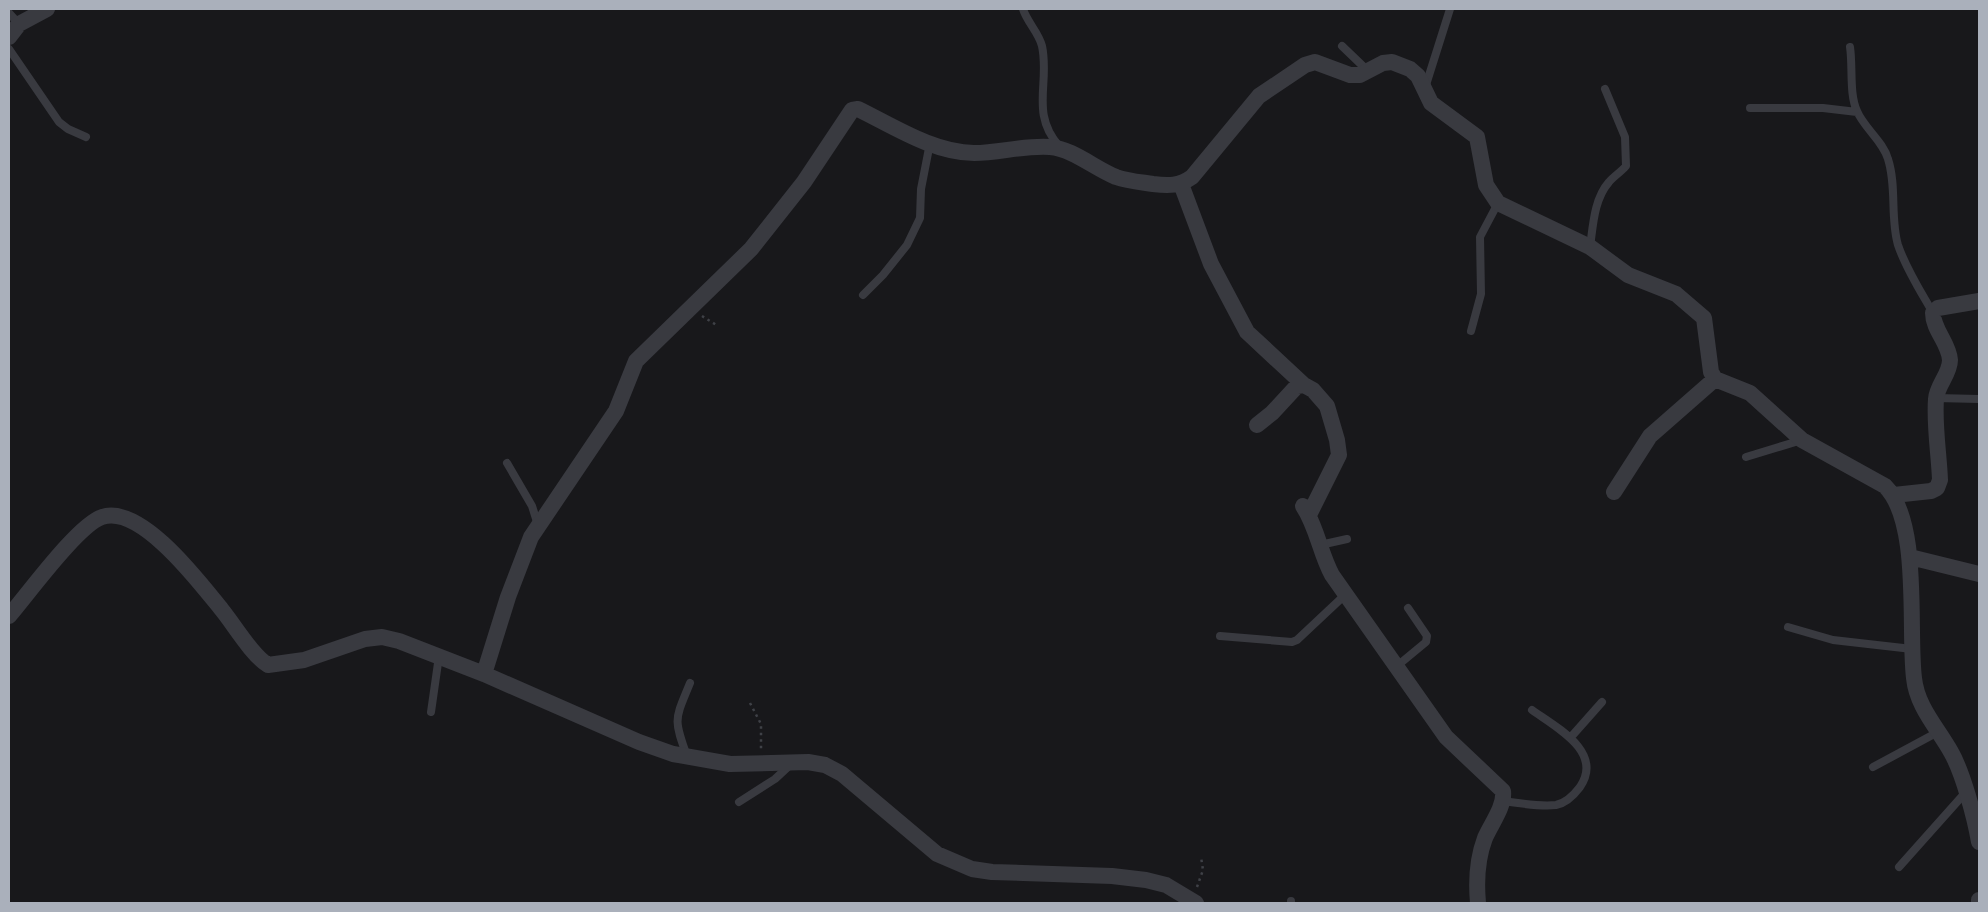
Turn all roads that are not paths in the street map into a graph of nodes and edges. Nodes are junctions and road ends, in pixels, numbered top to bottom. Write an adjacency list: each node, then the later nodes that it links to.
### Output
1 (47, 9): 4 (street)
2 (1023, 9): 16 (lane)
3 (1450, 9): 11 (lane)
4 (14, 18): 5 (street)
5 (9, 37)
6 (1342, 46): 9 (lane)
7 (1850, 47): 13 (lane)
8 (9, 49): 14 (lane)
9 (1367, 70): 11 (street); 17 (street)
10 (1605, 89): 19 (lane)
11 (1424, 90): 18 (street)
12 (1750, 108): 13 (lane)
13 (1857, 112): 22 (lane)
14 (86, 137)
15 (930, 143): 16 (street); 20 (lane); 34 (street)
16 (1064, 151): 17 (street)
17 (1181, 184): 25 (street)
18 (1498, 203): 19 (street); 23 (lane)
19 (1590, 247): 24 (street)
20 (863, 295)
21 (1979, 302): 22 (street)
22 (1933, 313): 26 (street)
23 (1471, 331)
24 (1715, 379): 29 (street); 32 (street)
25 (1304, 385): 28 (street); 36 (street)
26 (1936, 398): 27 (lane); 33 (street)
27 (1979, 398)
28 (1257, 425)
29 (1802, 440): 30 (lane); 33 (street)
30 (1746, 457)
31 (507, 463): 34 (lane)
32 (1614, 492)
33 (1894, 495): 37 (street)
34 (538, 525): 47 (street)
35 (1347, 539): 36 (lane)
36 (1320, 545): 39 (street)
37 (1910, 557): 38 (street); 44 (street)
38 (1979, 574)
39 (1346, 594): 43 (lane); 46 (street)
40 (1408, 608): 46 (lane)
41 (9, 616): 45 (street)
42 (1788, 627): 44 (lane)
43 (1220, 636)
44 (1912, 649): 52 (street)
45 (439, 656): 47 (street); 51 (lane)
46 (1397, 666): 58 (street)
47 (484, 674): 54 (street)
48 (690, 683): 54 (lane)
49 (1602, 702): 53 (lane)
50 (1532, 710): 53 (lane)
51 (431, 712)
52 (1938, 732): 56 (lane); 57 (street)
53 (1571, 737): 58 (lane)
54 (687, 758): 55 (street)
55 (791, 763): 59 (lane); 62 (street)
56 (1873, 768)
57 (1965, 793): 60 (street); 61 (lane)
58 (1502, 801): 63 (street)
59 (739, 802)
60 (1979, 842)
61 (1899, 868)
62 (1193, 902)
63 (1478, 903)

